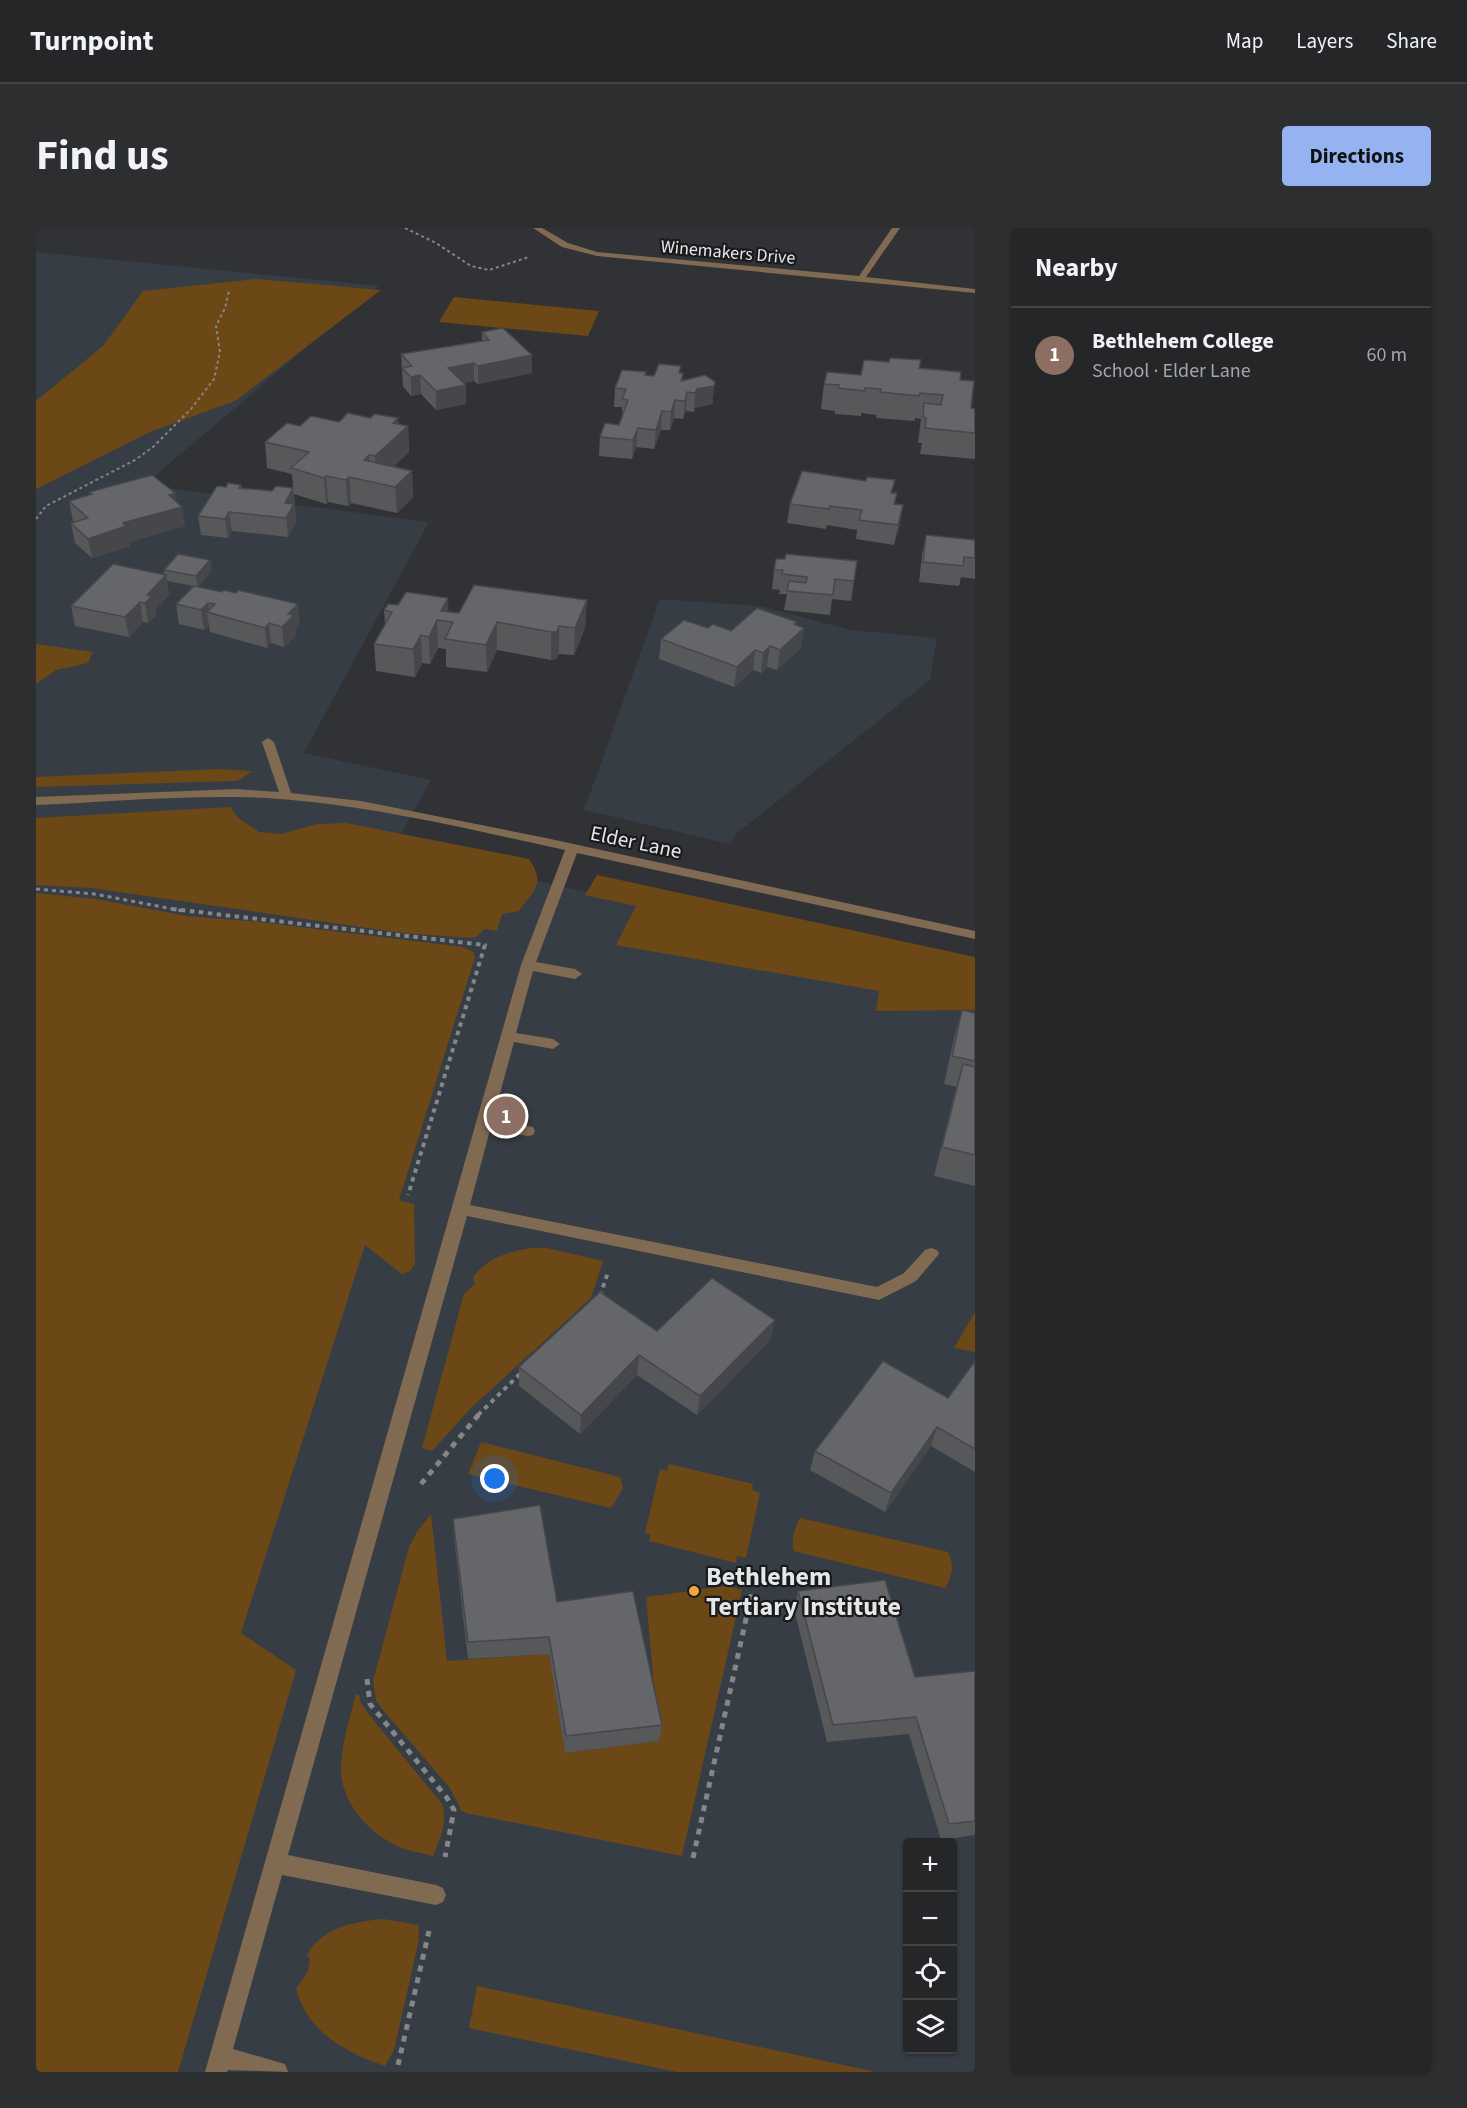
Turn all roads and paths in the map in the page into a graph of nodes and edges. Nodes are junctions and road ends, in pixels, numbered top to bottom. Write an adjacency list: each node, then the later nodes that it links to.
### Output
1 (405, 228): 4 (path)
2 (537, 228): 4 (street, Winemakers Drive)
3 (896, 228): 5 (street)
4 (565, 245): 5 (street, Winemakers Drive)
5 (861, 279): 7 (street, Winemakers Drive)
6 (229, 291): 8 (path)
7 (975, 291)
8 (36, 519)
9 (268, 742): 10 (street)
10 (286, 796): 11 (street, Elder Lane); 12 (street, Elder Lane)
11 (36, 801)
12 (572, 848): 14 (street, Elder Lane); 15 (street)
13 (36, 889): 21 (path)
14 (975, 935)
15 (528, 966): 16 (street); 17 (street)
16 (575, 974)
17 (508, 1036): 18 (street); 19 (street)
18 (553, 1044)
19 (484, 1123): 20 (street); 22 (street)
20 (528, 1131)
21 (408, 1195)
22 (461, 1209): 23 (street); 32 (street)
23 (619, 1241): 24 (street); 25 (path)
24 (931, 1254)
25 (596, 1305)
26 (528, 1367): 27 (path)
27 (418, 1487)
28 (752, 1592): 31 (path)
29 (368, 1673): 30 (path)
30 (445, 1857)
31 (693, 1858)
32 (274, 1863): 33 (street); 35 (street)
33 (436, 1895)
34 (431, 1922): 36 (path)
35 (218, 2065): 37 (street)
36 (398, 2065)
37 (277, 2072)

